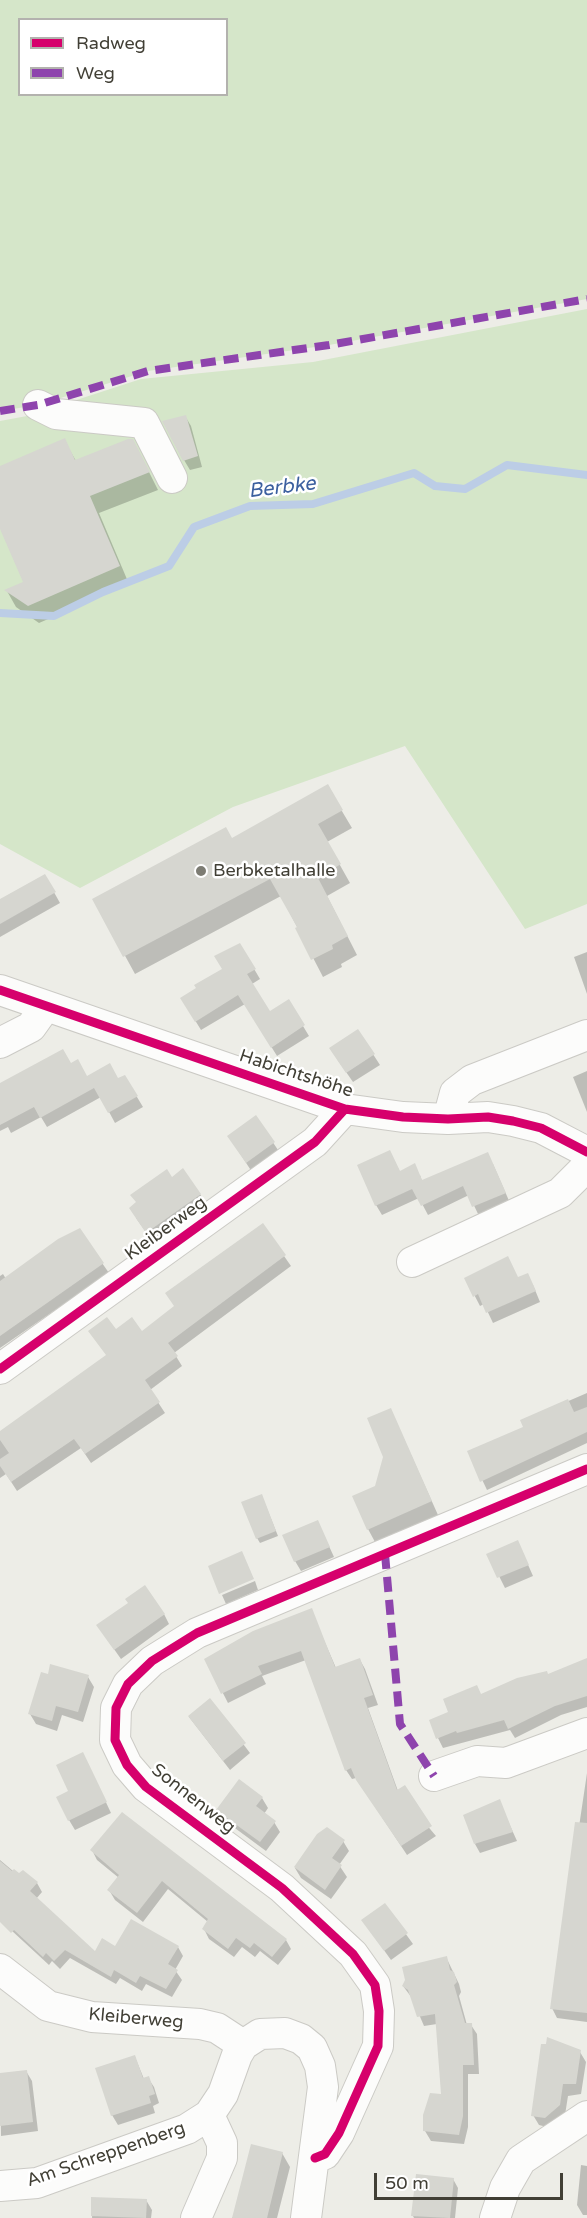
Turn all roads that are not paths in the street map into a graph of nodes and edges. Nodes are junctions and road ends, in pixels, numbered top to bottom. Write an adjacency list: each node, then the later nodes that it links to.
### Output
1 (38, 405): 2 (street)
2 (172, 478)
3 (0, 990): 4 (street, Habichtshöhe)
4 (46, 1006): 6 (street); 7 (street, Habichtshöhe)
5 (587, 1035): 8 (street)
6 (0, 1043)
7 (345, 1109): 8 (street, Habichtshöhe); 12 (street, Kleiberweg)
8 (448, 1119): 9 (street, Habichtshöhe)
9 (587, 1152)
10 (587, 1166): 11 (street)
11 (412, 1263)
12 (0, 1369)
13 (587, 1469): 20 (street, Sonnenweg)
14 (587, 1733): 15 (street)
15 (434, 1776)
16 (0, 1969): 17 (street, Kleiberweg)
17 (243, 2045): 18 (street); 20 (street)
18 (209, 2115): 21 (street, Am Schreppenberg); 22 (street)
19 (587, 2116): 24 (street)
20 (315, 2158): 23 (street)
21 (0, 2186)
22 (196, 2218)
23 (306, 2218)
24 (495, 2218)

